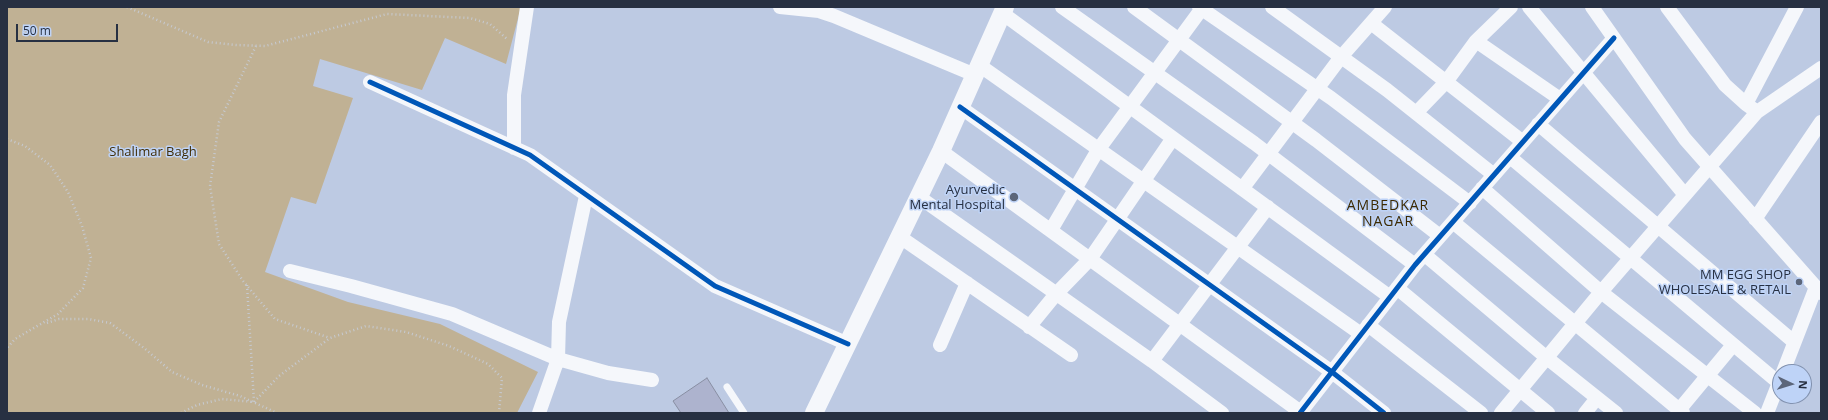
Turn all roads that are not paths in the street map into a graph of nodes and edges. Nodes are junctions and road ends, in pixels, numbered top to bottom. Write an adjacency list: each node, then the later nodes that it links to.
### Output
1 (527, 7): 37 (street)
2 (781, 7): 12 (street)
3 (1062, 7): 23 (street)
4 (1134, 7): 17 (street)
5 (1385, 7): 15 (street)
6 (1511, 7): 18 (street)
7 (1529, 7): 21 (street)
8 (1592, 7): 16 (street)
9 (1667, 7): 30 (street)
10 (1797, 7): 30 (street)
11 (1201, 8): 17 (street); 26 (street)
12 (820, 9): 20 (street)
13 (1003, 10): 20 (street); 29 (street)
14 (1282, 10): 19 (street)
15 (1371, 23): 19 (street); 25 (street)
16 (1614, 38): 21 (street); 42 (street)
17 (1179, 40): 23 (street); 32 (street)
18 (1476, 41): 25 (street); 27 (street)
19 (1341, 58): 26 (street); 31 (street)
20 (977, 70): 28 (street); 38 (street)
21 (1583, 72): 27 (street); 48 (street)
22 (1819, 72): 30 (street)
23 (1154, 73): 29 (street); 40 (street)
24 (370, 82): 37 (street)
25 (1446, 82): 31 (street); 36 (street)
26 (1318, 89): 32 (street); 51 (street)
27 (1560, 99): 34 (street)
28 (960, 107): 39 (street); 46 (street)
29 (1130, 107): 35 (street); 38 (street)
30 (1752, 108): 42 (street)
31 (1416, 114): 43 (street)
32 (1292, 122): 40 (street); 58 (street)
33 (1821, 122): 53 (street)
34 (1538, 124): 36 (street); 56 (street)
35 (1174, 138): 44 (street); 47 (street)
36 (1523, 142): 41 (street)
37 (514, 148): 49 (street)
38 (1098, 150): 44 (street); 46 (street)
39 (941, 151): 50 (street); 57 (street)
40 (1268, 154): 47 (street); 64 (street)
41 (1510, 157): 43 (street); 63 (street)
42 (1710, 168): 48 (street); 53 (street)
43 (1494, 175): 45 (street)
44 (1144, 181): 54 (street); 60 (street)
45 (1482, 188): 51 (street); 70 (street)
46 (1075, 189): 54 (street); 57 (street)
47 (1242, 189): 52 (street)
48 (1685, 195): 56 (street)
49 (586, 196): 77 (street); 82 (street)
50 (919, 197): 59 (street); 71 (street)
51 (1470, 203): 55 (street)
52 (1268, 207): 60 (street); 69 (street)
53 (1755, 218): 68 (street)
54 (1117, 219): 62 (street); 67 (street)
55 (1453, 222): 58 (street); 73 (street)
56 (1658, 227): 63 (street); 76 (street)
57 (1051, 230): 62 (street)
58 (1440, 236): 61 (street)
59 (900, 237): 66 (street); 77 (street)
60 (1237, 248): 67 (street); 75 (street)
61 (1425, 255): 64 (street); 81 (street)
62 (1090, 258): 71 (street); 72 (street)
63 (1630, 258): 70 (street); 79 (street)
64 (1415, 266): 69 (street)
65 (290, 271): 82 (street)
66 (966, 283): 74 (street); 78 (street)
67 (1209, 285): 72 (street); 85 (street)
68 (1819, 290): 76 (street)
69 (1393, 292): 75 (street); 90 (street)
70 (1601, 292): 73 (street); 87 (street)
71 (1056, 294): 74 (street); 83 (street)
72 (1180, 324): 83 (street); 98 (street)
73 (1574, 325): 81 (street); 93 (street)
74 (1029, 327): 80 (street)
75 (1365, 330): 85 (street); 100 (street)
76 (1794, 342): 84 (street)
77 (848, 344): 96 (street)
78 (940, 345)
79 (1733, 345): 86 (street); 87 (street)
80 (1071, 355)
81 (1547, 358): 90 (street); 91 (street)
82 (558, 359): 88 (street); 94 (street)
83 (1152, 361): 97 (street)
84 (1786, 364)
85 (1332, 372): 98 (street); 99 (street)
86 (1772, 372)
87 (1706, 375): 93 (street); 105 (street)
88 (652, 380)
89 (727, 387): 95 (lane)
90 (1520, 390): 101 (street); 102 (street)
91 (1597, 398): 103 (street); 104 (street)
92 (1772, 400): 106 (street)
93 (1681, 411)
94 (539, 413)
95 (744, 413)
96 (814, 413)
97 (1222, 413)
98 (1301, 413)
99 (1384, 413)
100 (1481, 413)
101 (1501, 413)
102 (1548, 413)
103 (1585, 413)
104 (1616, 413)
105 (1755, 413)
106 (1767, 413)

